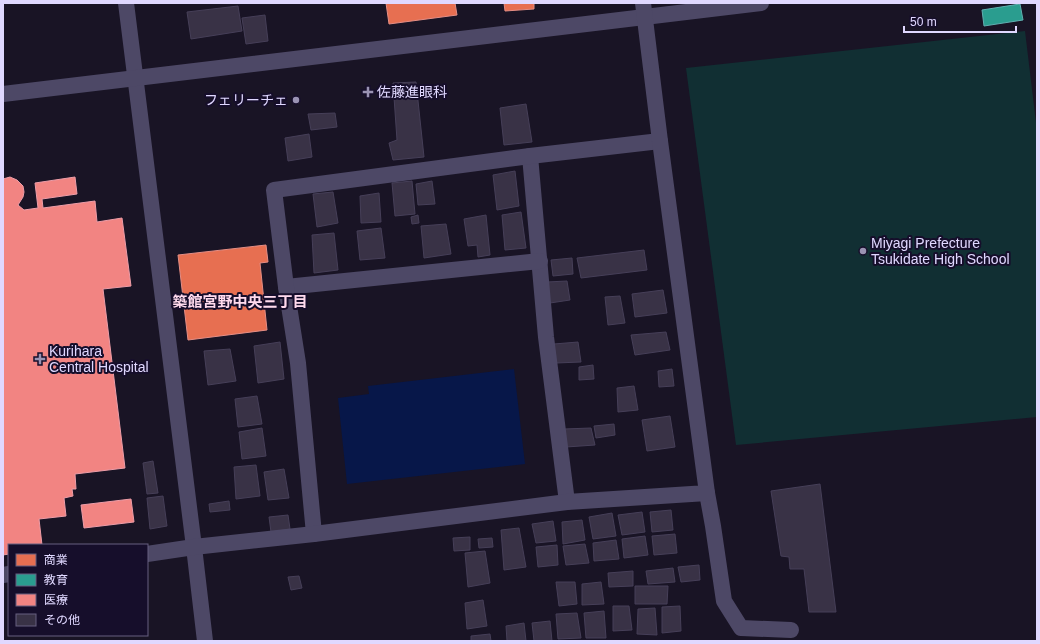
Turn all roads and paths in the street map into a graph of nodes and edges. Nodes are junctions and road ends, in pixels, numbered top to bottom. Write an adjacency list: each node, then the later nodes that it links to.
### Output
1 (126, 3): 4 (street)
2 (761, 3): 3 (street)
3 (644, 10): 4 (street); 6 (street)
4 (135, 77): 5 (street); 13 (street)
5 (3, 94)
6 (660, 141): 7 (street); 10 (street)
7 (530, 156): 8 (street); 9 (street)
8 (540, 261): 9 (street); 11 (street)
9 (286, 288): 12 (street)
10 (707, 493): 11 (street); 15 (street)
11 (567, 502): 12 (street)
12 (314, 534): 13 (street)
13 (194, 547): 14 (street); 16 (street)
14 (148, 554)
15 (791, 630)
16 (205, 641)

